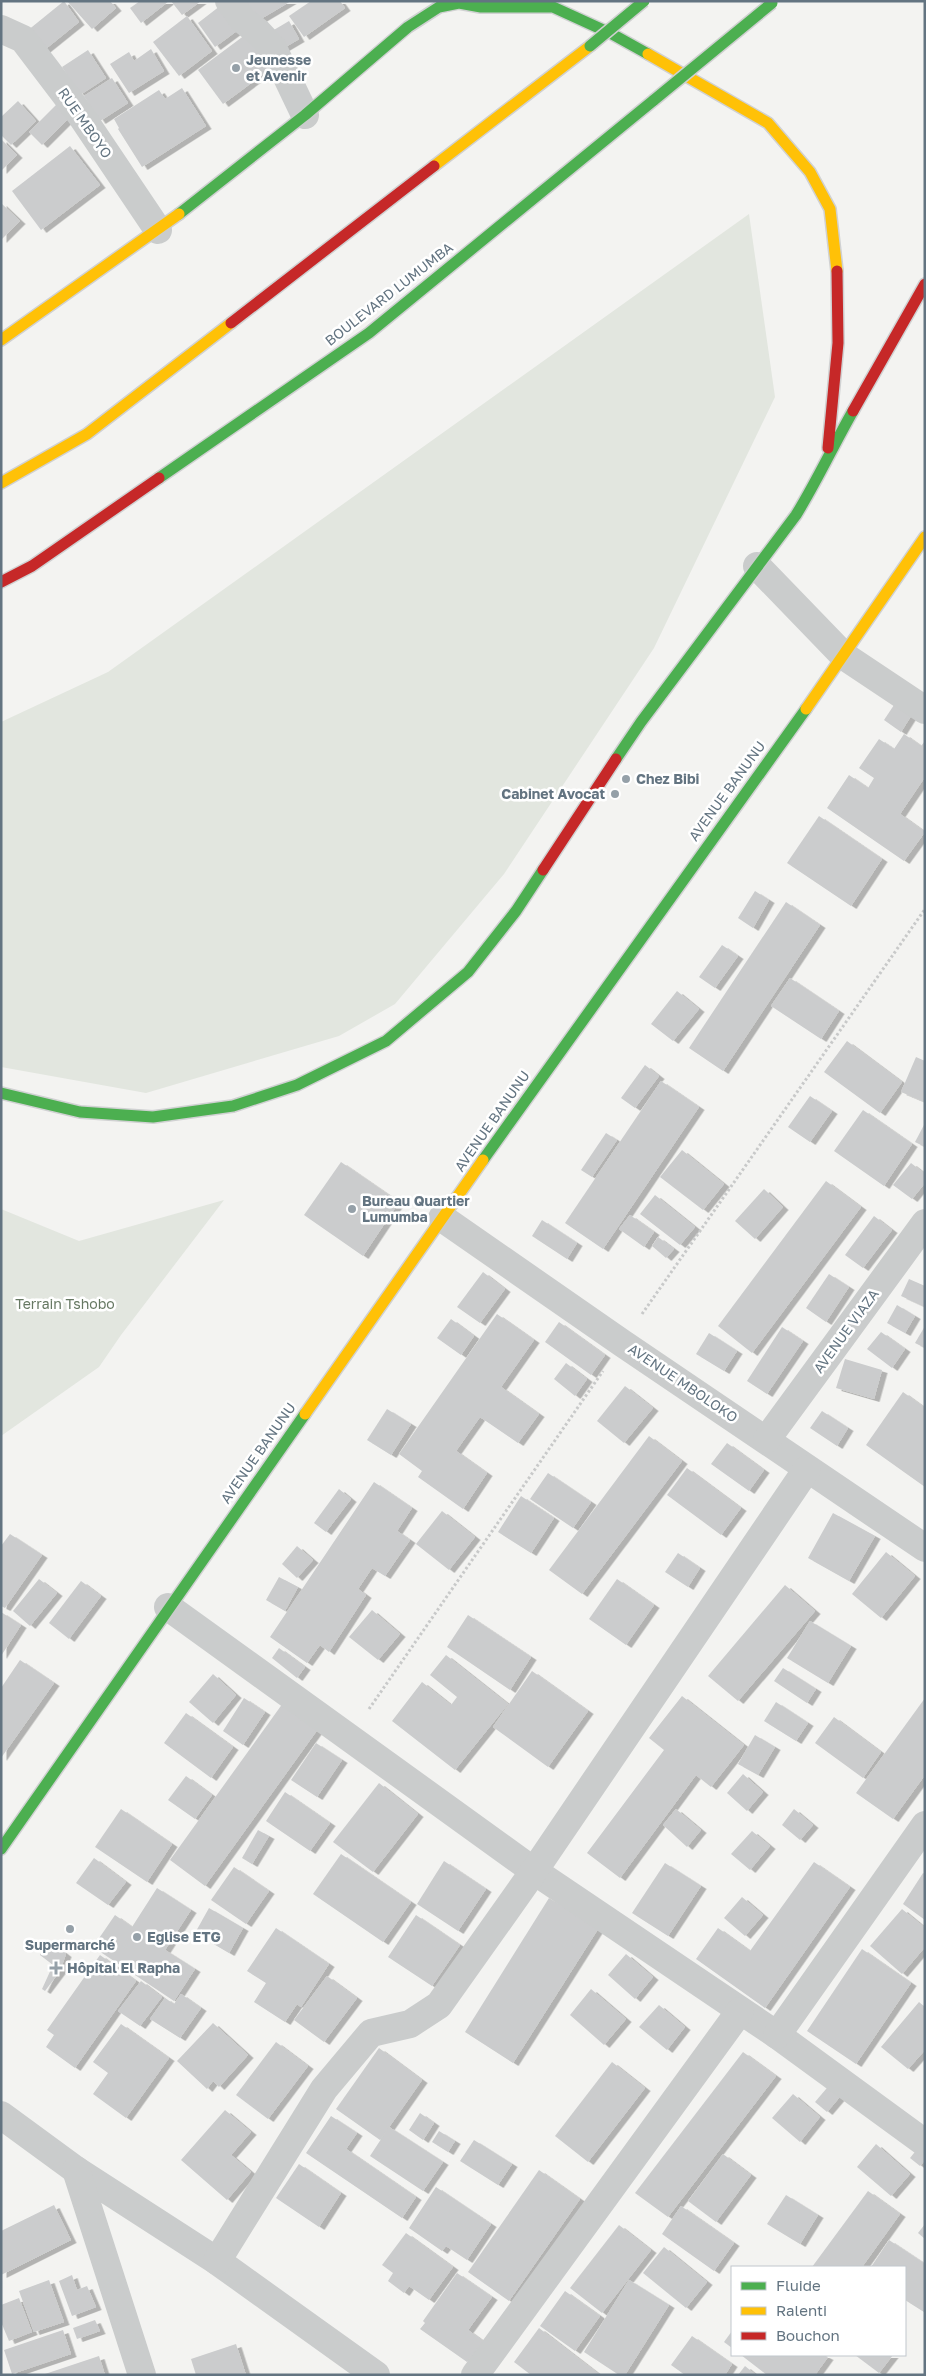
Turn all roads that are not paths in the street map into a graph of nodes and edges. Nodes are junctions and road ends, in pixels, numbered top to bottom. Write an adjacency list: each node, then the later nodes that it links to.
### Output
1 (229, 1): 6 (street)
2 (644, 1): 11 (main road, bridge)
3 (773, 2): 14 (main road, BOULEVARD LUMUMBA, bridge)
4 (479, 4): 6 (main road); 10 (main road)
5 (1, 29): 7 (street, RUE MBOYO)
6 (305, 115): 7 (main road)
7 (158, 230): 9 (main road)
8 (925, 284): 10 (main road)
9 (1, 340)
10 (827, 457): 13 (main road)
11 (1, 483)
12 (925, 537): 15 (main road, AVENUE BANUNU)
13 (758, 566): 15 (street); 17 (main road)
14 (1, 582)
15 (844, 656): 16 (street); 18 (main road, AVENUE BANUNU)
16 (925, 710)
17 (1, 1093)
18 (442, 1218): 20 (street, AVENUE MBOLOKO); 23 (main road, AVENUE BANUNU)
19 (925, 1223): 20 (street, AVENUE VIAZA)
20 (767, 1439): 21 (street, AVENUE MBOLOKO)
21 (807, 1469): 22 (street, AVENUE MBOLOKO); 26 (street)
22 (925, 1548)
23 (168, 1607): 25 (main road, AVENUE BANUNU); 26 (street)
24 (925, 1826): 28 (street)
25 (1, 1849)
26 (534, 1871): 27 (street); 32 (street)
27 (740, 2011): 28 (street); 35 (street)
28 (777, 2035): 30 (street)
29 (1, 2115): 31 (street)
30 (925, 2143)
31 (76, 2170): 32 (street); 33 (street)
32 (217, 2261): 34 (street)
33 (142, 2375)
34 (376, 2375)
35 (475, 2375)

